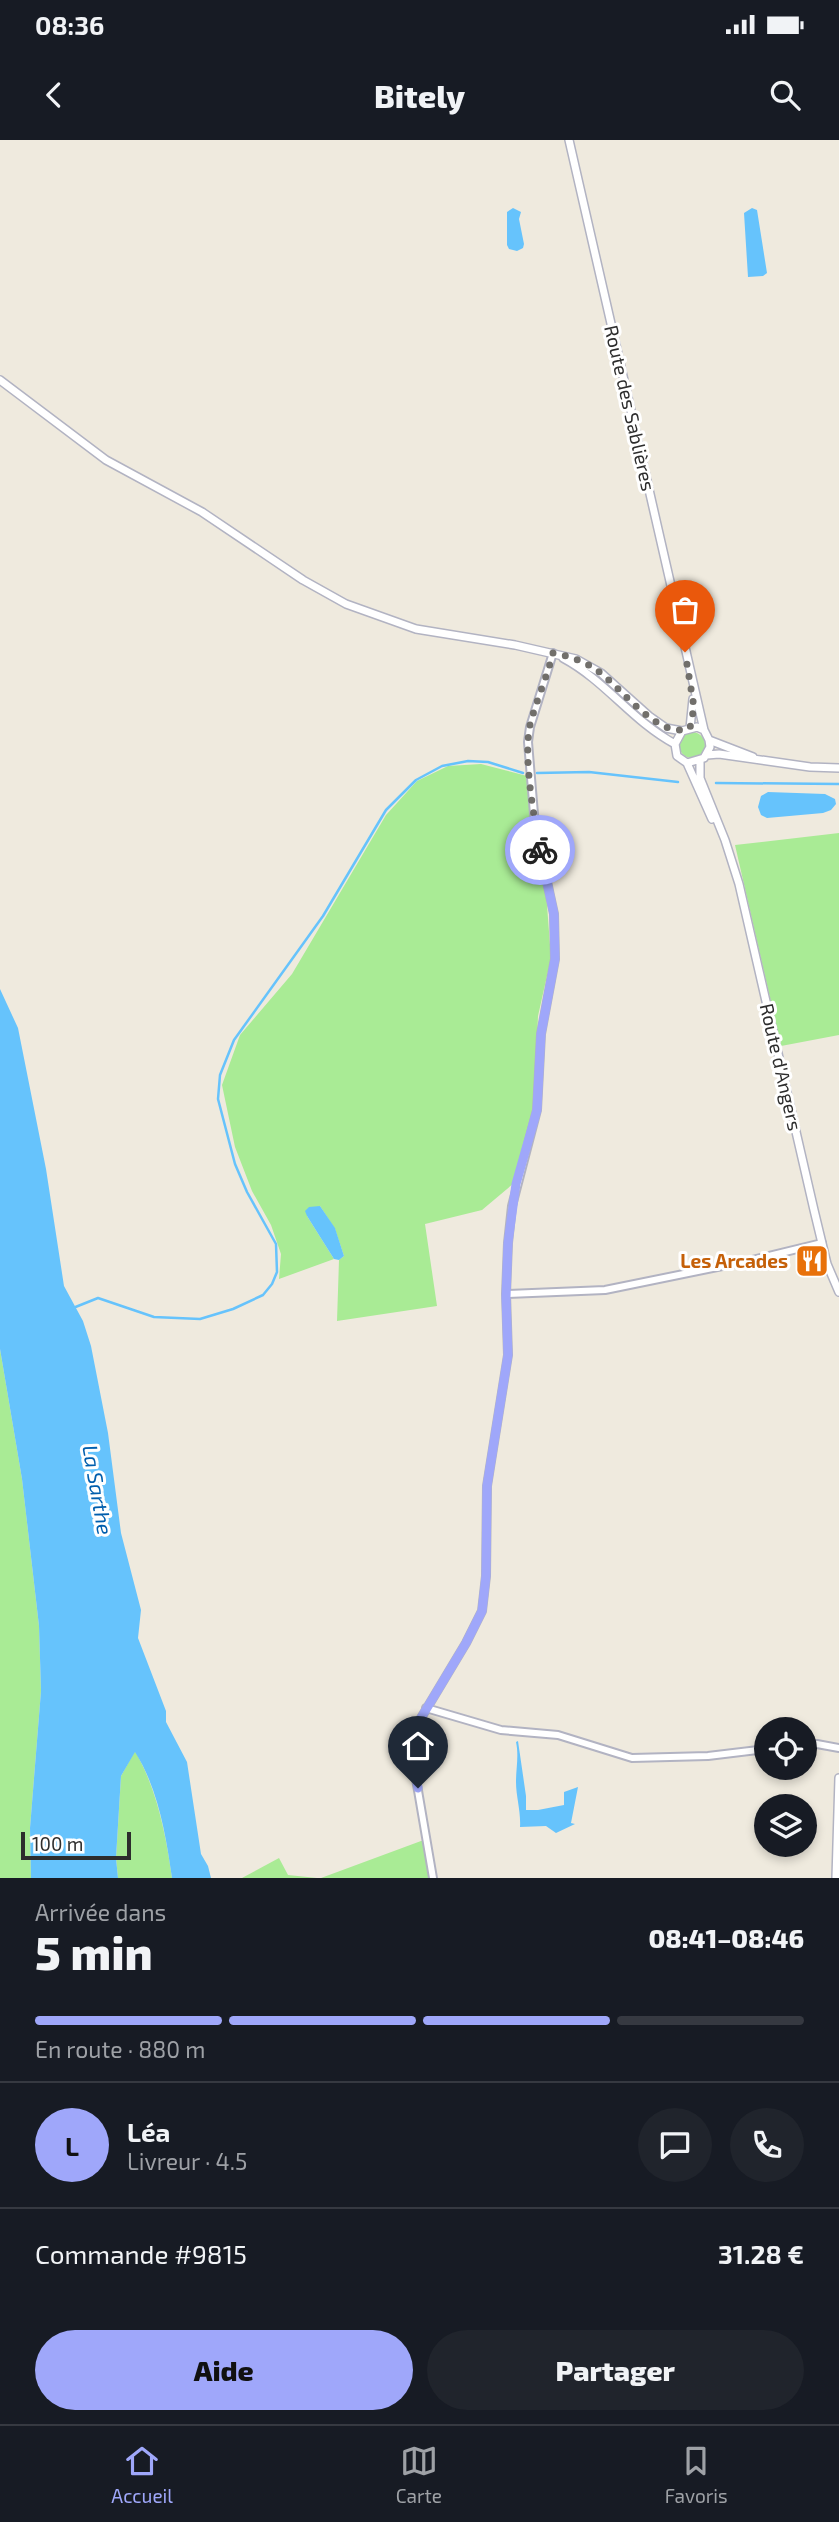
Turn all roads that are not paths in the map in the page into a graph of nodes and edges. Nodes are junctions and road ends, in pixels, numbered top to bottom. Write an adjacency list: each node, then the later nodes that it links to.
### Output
1 (569, 140): 4 (street, Route des Sablières)
2 (0, 380): 3 (street)
3 (553, 653): 5 (street); 8 (street); 17 (street)
4 (691, 677): 5 (street, Route des Sablières); 6 (street, Route des Sablières)
5 (686, 730): 6 (street); 8 (street)
6 (704, 730): 7 (street)
7 (709, 740): 9 (street); 11 (street)
8 (675, 744): 12 (street)
9 (707, 755): 10 (street); 11 (street)
10 (700, 761): 12 (street); 14 (street, Route d'Angers)
11 (770, 762): 13 (street)
12 (687, 763): 14 (street, Route d'Angers)
13 (839, 768)
14 (726, 840): 15 (street, Route d'Angers)
15 (822, 1243): 16 (street, Route d'Angers); 17 (street)
16 (839, 1292)
17 (506, 1295): 18 (street)
18 (426, 1708): 21 (street); 23 (street)
19 (817, 1744): 20 (street)
20 (839, 1748)
21 (754, 1750)
22 (839, 1778): 24 (street)
23 (433, 1878)
24 (836, 1878)

